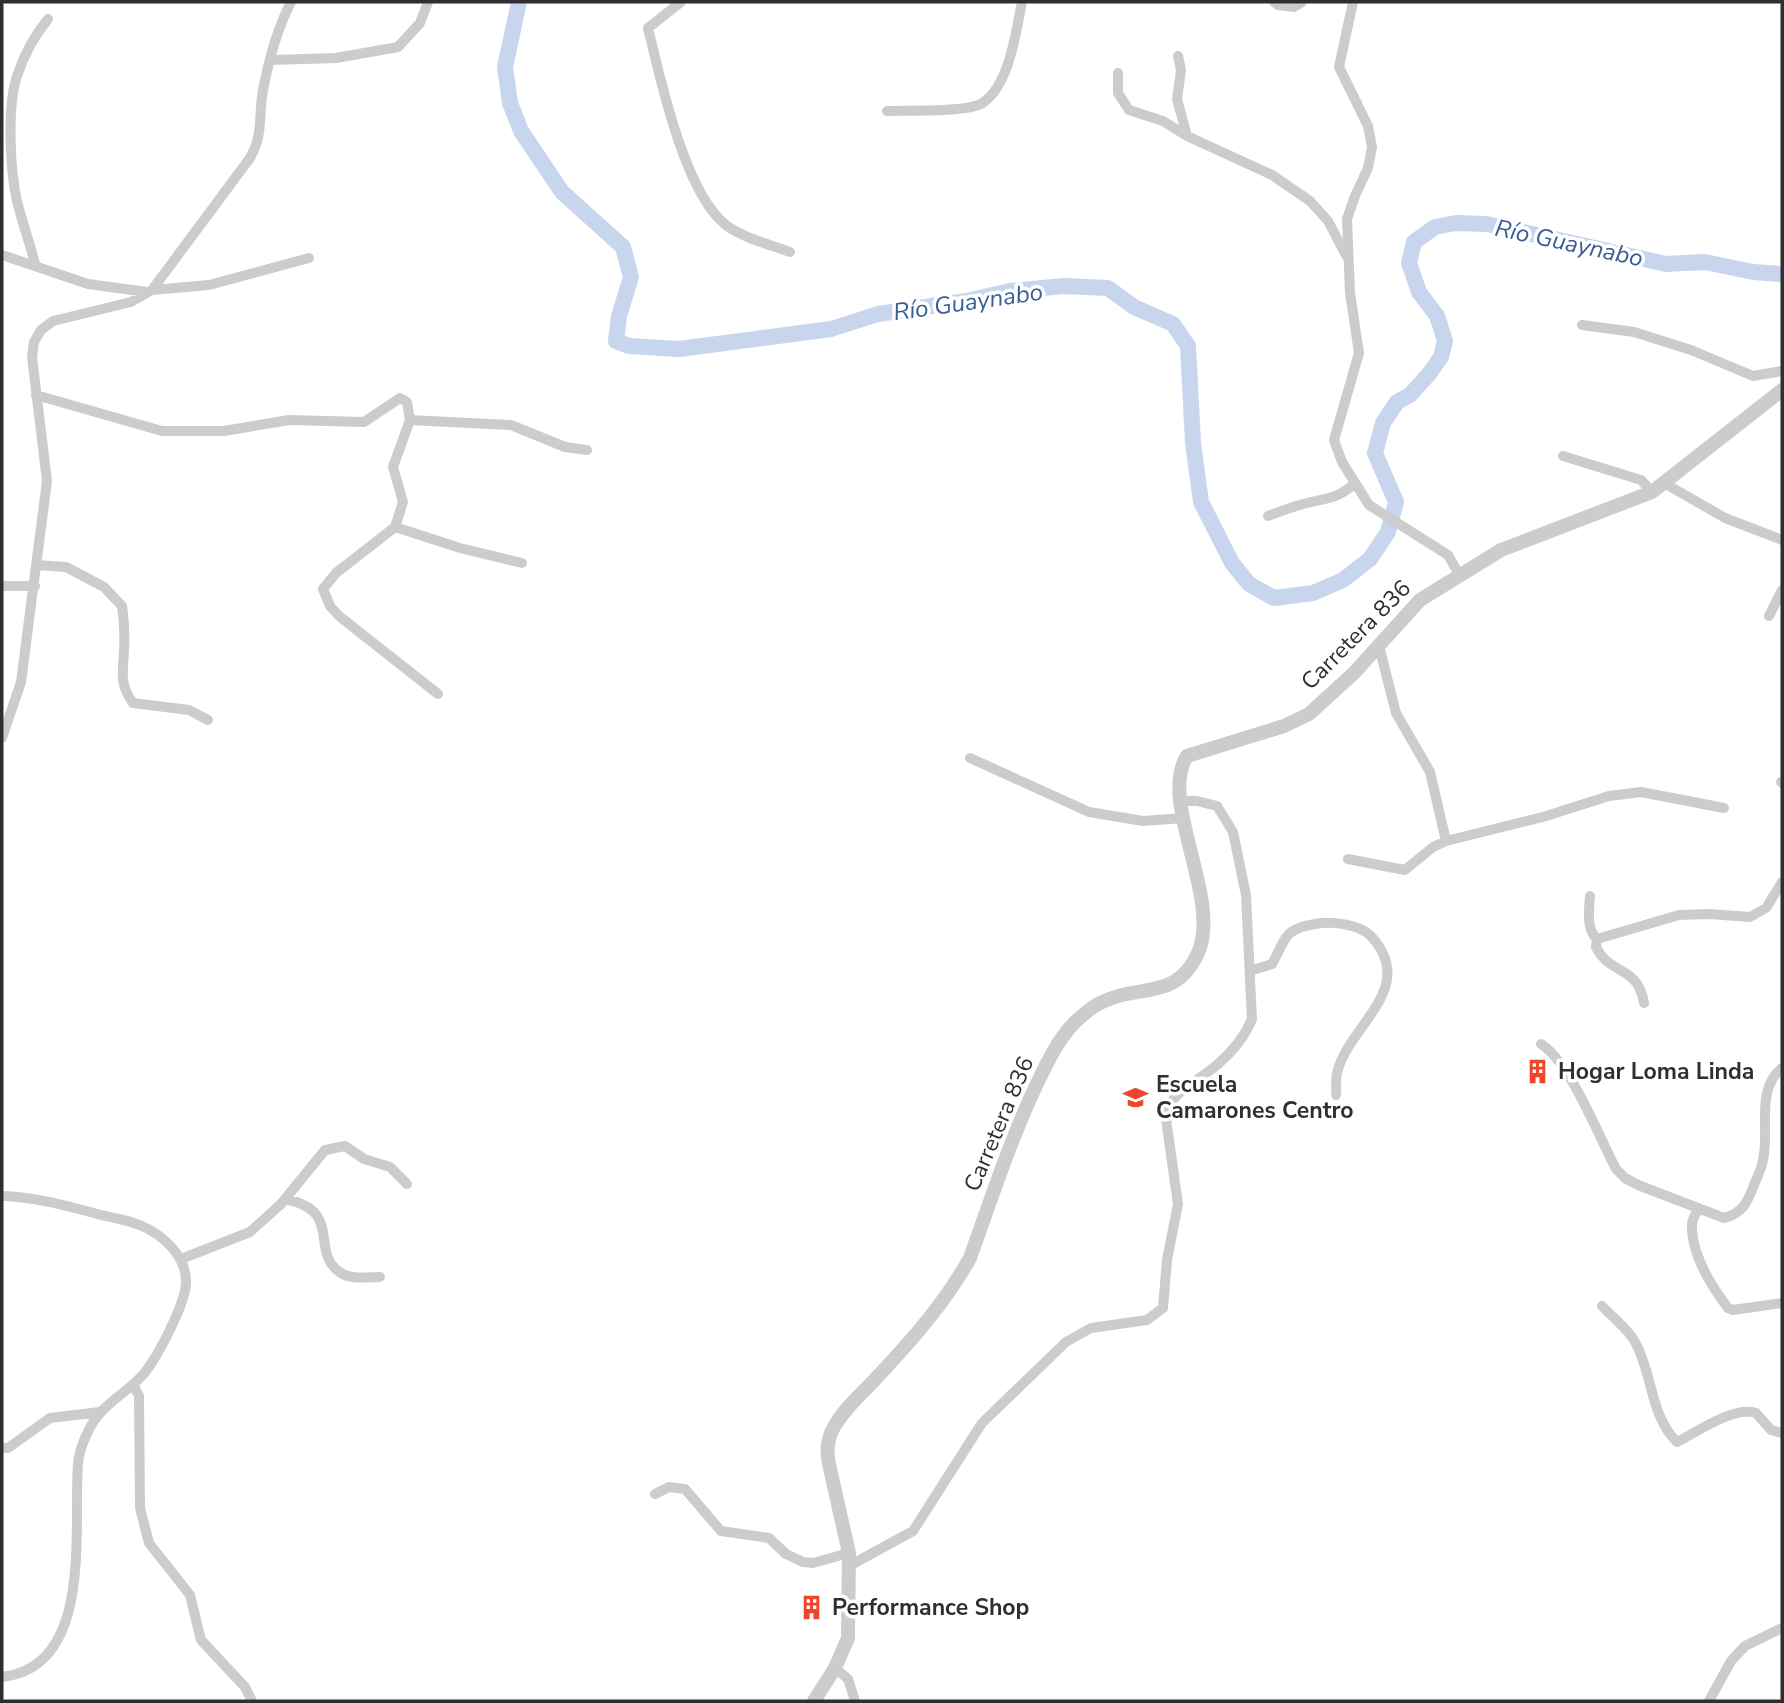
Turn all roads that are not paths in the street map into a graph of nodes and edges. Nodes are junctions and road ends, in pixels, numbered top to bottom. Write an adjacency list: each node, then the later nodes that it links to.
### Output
1 (291, 2): 10 (street)
2 (428, 2): 10 (street)
3 (681, 2): 14 (street)
4 (1022, 2): 12 (street)
5 (1274, 2): 6 (street)
6 (1302, 2)
7 (1353, 2): 17 (street)
8 (48, 19): 18 (street)
9 (1178, 56): 13 (street)
10 (271, 60): 19 (street)
11 (1118, 73): 13 (street)
12 (887, 111)
13 (1188, 136): 17 (street)
14 (790, 252)
15 (2, 255): 18 (street)
16 (309, 258): 19 (street)
17 (1349, 260): 27 (street)
18 (36, 264): 19 (street)
19 (151, 291): 23 (street)
20 (1582, 325): 21 (street)
21 (1782, 370)
22 (1782, 390): 28 (street, Carretera 836)
23 (36, 396): 24 (street); 33 (street)
24 (410, 420): 25 (street); 30 (street)
25 (587, 450)
26 (1563, 456): 28 (street)
27 (1354, 484): 29 (street); 34 (street)
28 (1658, 487): 31 (street); 34 (street, Carretera 836)
29 (1268, 516)
30 (396, 527): 32 (street); 40 (street)
31 (1782, 540)
32 (522, 563)
33 (37, 565): 36 (street); 41 (street)
34 (1460, 576): 39 (street, Carretera 836)
35 (2, 586): 36 (street)
36 (35, 586): 42 (street)
37 (1782, 590): 38 (street)
38 (1769, 616)
39 (1379, 646): 44 (street, Carretera 836); 47 (street)
40 (438, 694)
41 (208, 720)
42 (2, 738)
43 (970, 758): 46 (street)
44 (1181, 801): 46 (street, Carretera 836); 52 (street)
45 (1724, 808): 47 (street)
46 (1184, 818): 70 (street, Carretera 836)
47 (1446, 841): 48 (street)
48 (1348, 859)
49 (1782, 882): 51 (street)
50 (1590, 895): 51 (street)
51 (1597, 939): 53 (street)
52 (1250, 971): 56 (street); 70 (street)
53 (1644, 1003)
54 (1541, 1044): 60 (street)
55 (1782, 1068): 60 (street)
56 (1336, 1094)
57 (407, 1184): 59 (street)
58 (2, 1196): 61 (street)
59 (285, 1199): 61 (street); 62 (street)
60 (1699, 1208): 63 (street)
61 (181, 1259): 65 (street)
62 (380, 1278)
63 (1782, 1303)
64 (1602, 1306): 67 (street)
65 (134, 1386): 66 (street); 75 (street)
66 (100, 1412): 68 (street); 73 (street)
67 (1782, 1433)
68 (2, 1448)
69 (655, 1494): 70 (street)
70 (849, 1559): 72 (street, Carretera 836)
71 (1782, 1628): 77 (street)
72 (835, 1668): 74 (street, Carretera 836); 76 (street)
73 (2, 1677)
74 (819, 1698)
75 (252, 1701)
76 (855, 1701)
77 (1709, 1701)

